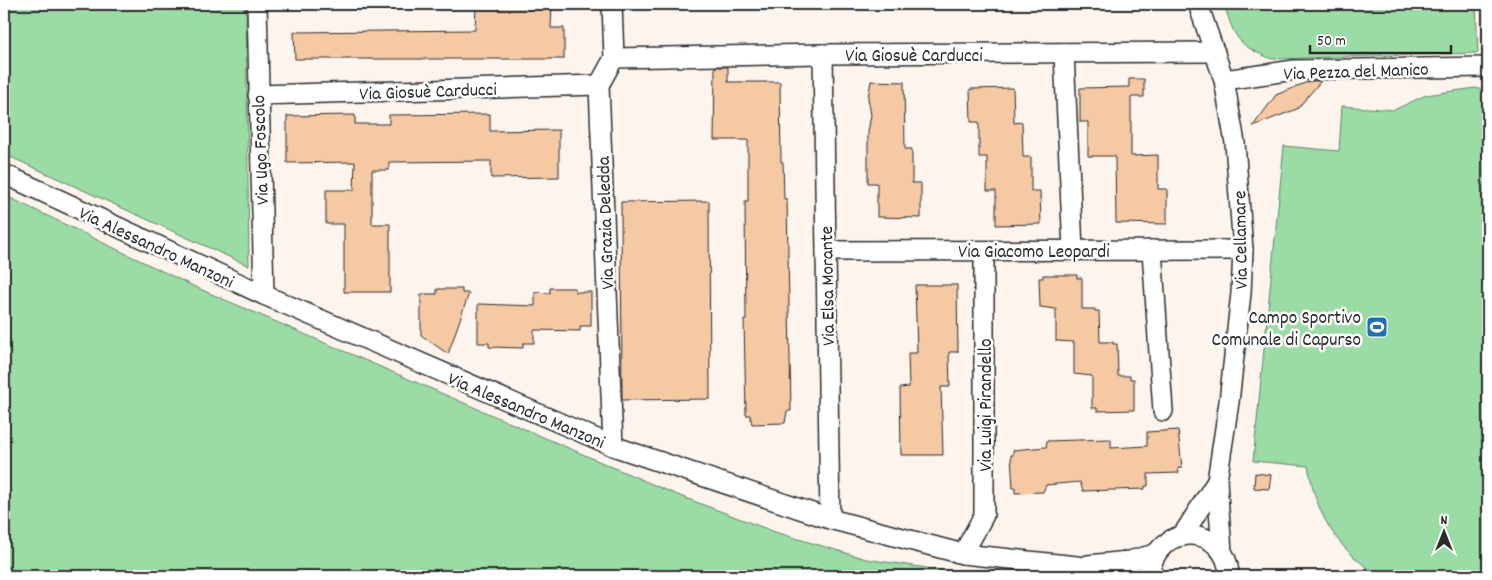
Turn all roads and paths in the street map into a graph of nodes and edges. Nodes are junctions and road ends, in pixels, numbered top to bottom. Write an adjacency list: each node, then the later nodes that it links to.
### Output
1 (258, 4): 11 (street, Via Ugo Foscolo)
2 (612, 4): 7 (street)
3 (1198, 4): 4 (street, Via Cellamare)
4 (1215, 52): 5 (street, Via Giosuè Carducci); 9 (street, Via Cellamare)
5 (1064, 53): 6 (street, Via Giosuè Carducci); 15 (street)
6 (822, 54): 7 (street, Via Giosuè Carducci); 13 (street, Via Elsa Morante)
7 (614, 58): 10 (street)
8 (1488, 67): 9 (street, Via Pezza del Manico)
9 (1224, 80): 17 (street, Via Cellamare)
10 (599, 85): 11 (street, Via Giosuè Carducci); 20 (street, Via Grazia Deledda)
11 (258, 95): 18 (street, Via Ugo Foscolo)
12 (4, 174): 18 (street, Via Alessandro Manzoni)
13 (826, 250): 14 (street, Via Giacomo Leopardi); 22 (street, Via Elsa Morante)
14 (984, 250): 15 (street, Via Giacomo Leopardi); 25 (street, Via Luigi Pirandello)
15 (1073, 250): 16 (street, Via Giacomo Leopardi)
16 (1152, 250): 17 (street, Via Giacomo Leopardi); 19 (street)
17 (1243, 250): 21 (street, Via Cellamare)
18 (264, 295): 20 (street, Via Alessandro Manzoni)
19 (1163, 411)
20 (613, 446): 22 (street, Via Alessandro Manzoni)
21 (1217, 481): 23 (street, Via Cellamare); 24 (street, Via Cellamare)
22 (830, 519): 25 (street, Via Alessandro Manzoni)
23 (1182, 536): 24 (street); 26 (street, Via Cellamare)
24 (1222, 552): 30 (street, Via Cellamare)
25 (962, 554): 27 (street, Via Alessandro Manzoni)
26 (1155, 554): 27 (street, Via Alessandro Manzoni); 29 (street)
27 (1077, 566): 28 (street, Via Alessandro Manzoni)
28 (1114, 576)
29 (1149, 576)
30 (1229, 576)

